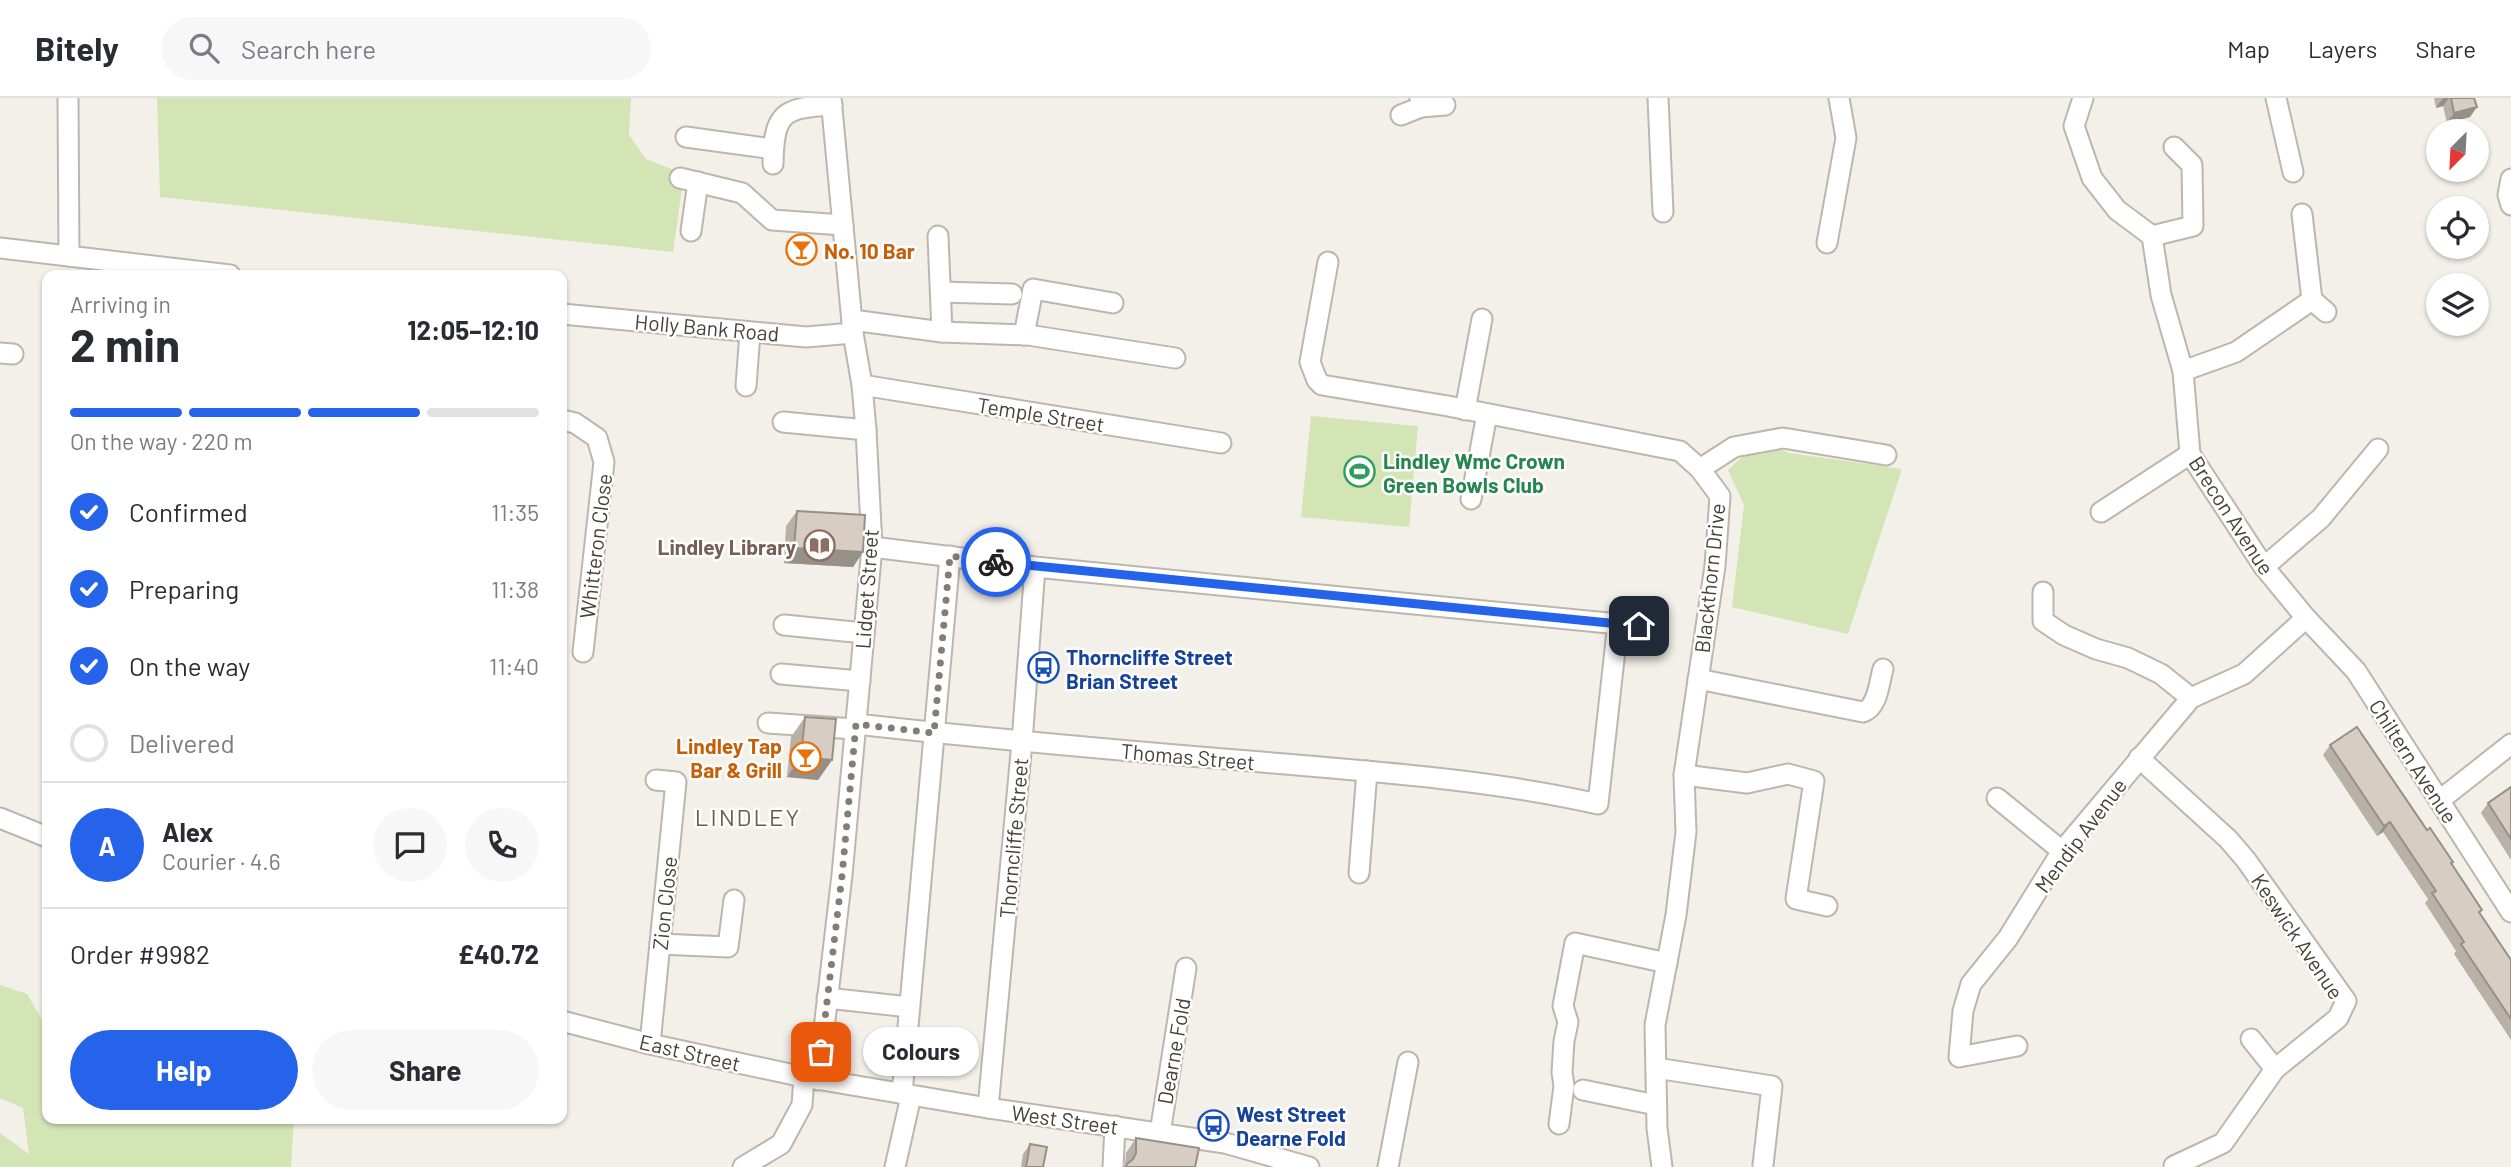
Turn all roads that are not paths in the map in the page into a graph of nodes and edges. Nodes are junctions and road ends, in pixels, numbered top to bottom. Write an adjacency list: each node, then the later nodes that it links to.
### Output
1 (68, 98): 23 (street)
2 (1658, 98): 15 (street)
3 (1839, 98): 21 (street)
4 (2083, 98): 20 (street)
5 (2276, 98): 12 (street)
6 (832, 101): 10 (street); 17 (street, Lidget Street)
7 (1420, 103): 8 (street); 9 (street)
8 (1445, 105)
9 (1401, 115)
10 (686, 137)
11 (2174, 147): 20 (street)
12 (2293, 172)
13 (2511, 180): 14 (street)
14 (2511, 205)
15 (1663, 212)
16 (2302, 214): 37 (street)
17 (843, 225): 18 (street); 32 (street, Lidget Street)
18 (691, 231)
19 (938, 236): 27 (street)
20 (2152, 236): 37 (street, Brecon Avenue)
21 (1827, 243)
22 (0, 248): 23 (street)
23 (69, 256): 25 (street)
24 (1328, 262): 40 (street, Blackthorn Drive)
25 (102, 267): 26 (street)
26 (150, 270)
27 (940, 292): 28 (street); 33 (street)
28 (1012, 294)
29 (1114, 303): 35 (street)
30 (567, 314): 34 (street, Holly Bank Road)
31 (1482, 319): 40 (street)
32 (852, 327): 33 (street, Holly Bank Road); 34 (street, Holly Bank Road); 38 (street, Lidget Street)
33 (942, 331): 35 (street, Holly Bank Road)
34 (750, 332): 39 (street)
35 (1024, 335): 36 (street, Holly Bank Road)
36 (1175, 358)
37 (2183, 371): 47 (street, Brecon Avenue)
38 (862, 385): 44 (street, Lidget Street); 45 (street, Temple Street)
39 (746, 386)
40 (1465, 410): 41 (street, Blackthorn Drive)
41 (1487, 414): 49 (street, Blackthorn Drive); 50 (street)
42 (567, 422): 62 (street, Whitteron Close)
43 (783, 422): 44 (street)
44 (866, 430): 52 (street, Lidget Street)
45 (1221, 443)
46 (2378, 449): 55 (street)
47 (2190, 454): 51 (street); 55 (street, Brecon Avenue)
48 (1886, 455): 49 (street)
49 (1700, 469): 65 (street, Blackthorn Drive)
50 (1471, 499)
51 (2101, 512)
52 (872, 547): 53 (street); 61 (street, Lidget Street)
53 (950, 556): 54 (street); 70 (street)
54 (1035, 567): 58 (street); 71 (street, Thorncliffe Street)
55 (2264, 567): 57 (street, Brecon Avenue)
56 (2043, 592): 67 (street)
57 (2306, 618): 67 (street, Mendip Avenue); 78 (street, Chiltern Avenue)
58 (1618, 623): 60 (street); 74 (street, Thomas Street)
59 (785, 625): 61 (street)
60 (1639, 626)
61 (864, 633): 66 (street, Lidget Street)
62 (583, 652)
63 (1883, 669): 65 (street)
64 (782, 674): 66 (street)
65 (1698, 679): 75 (street, Blackthorn Drive)
66 (860, 681): 69 (street, Lidget Street)
67 (2191, 698): 73 (street, Mendip Avenue)
68 (768, 723): 69 (street, Thomas Street)
69 (855, 727): 70 (street, Thomas Street); 89 (street, Lidget Street)
70 (934, 733): 71 (street, Thomas Street); 90 (street)
71 (1022, 742): 74 (street, Thomas Street); 102 (street, Thorncliffe Street)
72 (2511, 744): 78 (street)
73 (2139, 758): 81 (street, Mendip Avenue); 97 (street, Keswick Avenue)
74 (1367, 771): 82 (street)
75 (1684, 775): 84 (street); 87 (street, Blackthorn Drive)
76 (656, 780): 86 (street, Zion Close)
77 (1997, 798): 81 (street)
78 (2440, 800): 85 (street, Chiltern Avenue)
79 (0, 818): 80 (street)
80 (42, 835)
81 (2062, 852): 94 (street, Mendip Avenue)
82 (1359, 873)
83 (734, 900): 86 (street)
84 (1828, 906)
85 (2511, 912)
86 (660, 944): 93 (street, Zion Close)
87 (1667, 962): 96 (street, Blackthorn Drive); 103 (street)
88 (1186, 968): 105 (street, Dearne Fold)
89 (827, 998): 90 (street); 98 (street, Lidget Street)
90 (909, 1007): 100 (street)
91 (567, 1022): 93 (street, East Street)
92 (2251, 1039): 97 (street)
93 (650, 1044): 98 (street, East Street)
94 (2017, 1046)
95 (1408, 1062): 112 (street)
96 (1656, 1068): 101 (street, Blackthorn Drive); 106 (street)
97 (2275, 1069): 107 (street, Keswick Avenue)
98 (811, 1079): 100 (street, West Street); 108 (street, Lidget Street)
99 (1583, 1090): 101 (street)
100 (906, 1095): 102 (street, West Street); 109 (street)
101 (1656, 1105): 113 (street, Blackthorn Drive)
102 (988, 1108): 104 (street, West Street)
103 (1559, 1125)
104 (1115, 1126): 105 (street, West Street); 110 (street)
105 (1160, 1133): 111 (street, West Street)
106 (1763, 1165)
107 (2174, 1166)
108 (743, 1167)
109 (895, 1167)
110 (1113, 1167)
111 (1309, 1167)
112 (1388, 1167)
113 (1662, 1167)

